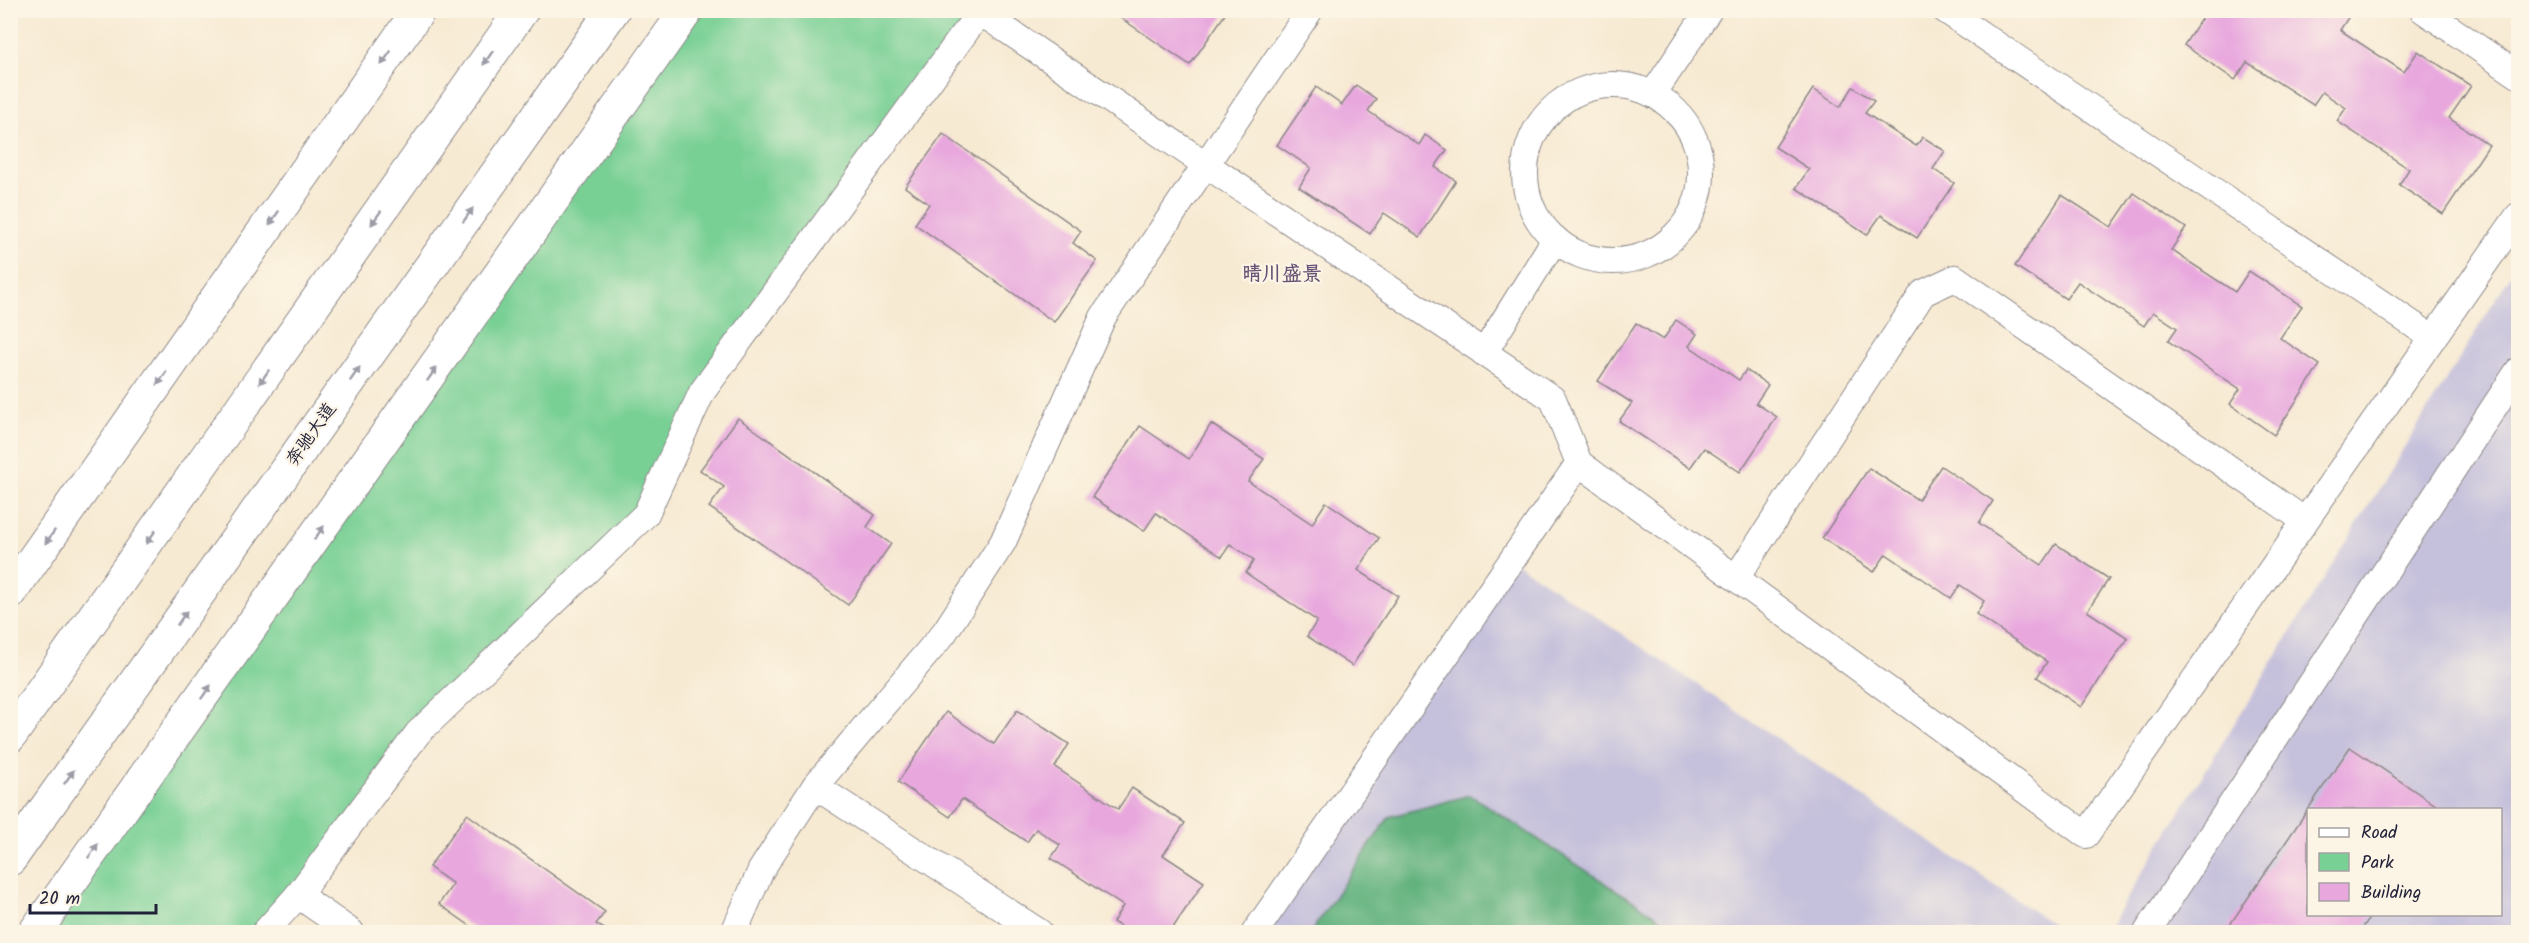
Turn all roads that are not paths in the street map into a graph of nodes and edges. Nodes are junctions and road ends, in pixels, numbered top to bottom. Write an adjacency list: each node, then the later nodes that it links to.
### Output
1 (419, 10): 21 (main road, one-way to 21)
2 (522, 10): 22 (main road, one-way to 22)
3 (613, 10): 24 (main road, 奔驰大道, one-way to 3)
4 (687, 10): 26 (main road, one-way to 4)
5 (1310, 10): 12 (lane)
6 (1709, 10): 11 (lane)
7 (1945, 10): 15 (lane)
8 (2423, 10): 10 (lane)
9 (980, 11): 12 (lane); 25 (lane)
10 (2518, 75)
11 (1653, 94): 14 (lane); 14 (lane)
12 (1206, 165): 16 (lane); 23 (lane)
13 (2518, 216): 15 (lane)
14 (1555, 239): 16 (lane)
15 (2433, 338): 19 (lane)
16 (1484, 353): 18 (lane)
17 (2518, 371): 32 (lane)
18 (1579, 463): 20 (lane); 31 (lane)
19 (2305, 521): 20 (lane); 20 (lane)
20 (1736, 578)
21 (10, 593)
22 (10, 736)
23 (815, 786): 29 (lane); 30 (lane)
24 (10, 859)
25 (298, 895): 27 (lane); 28 (lane)
26 (35, 933)
27 (265, 933)
28 (351, 933)
29 (734, 933)
30 (1039, 933)
31 (1255, 933)
32 (2147, 933)

